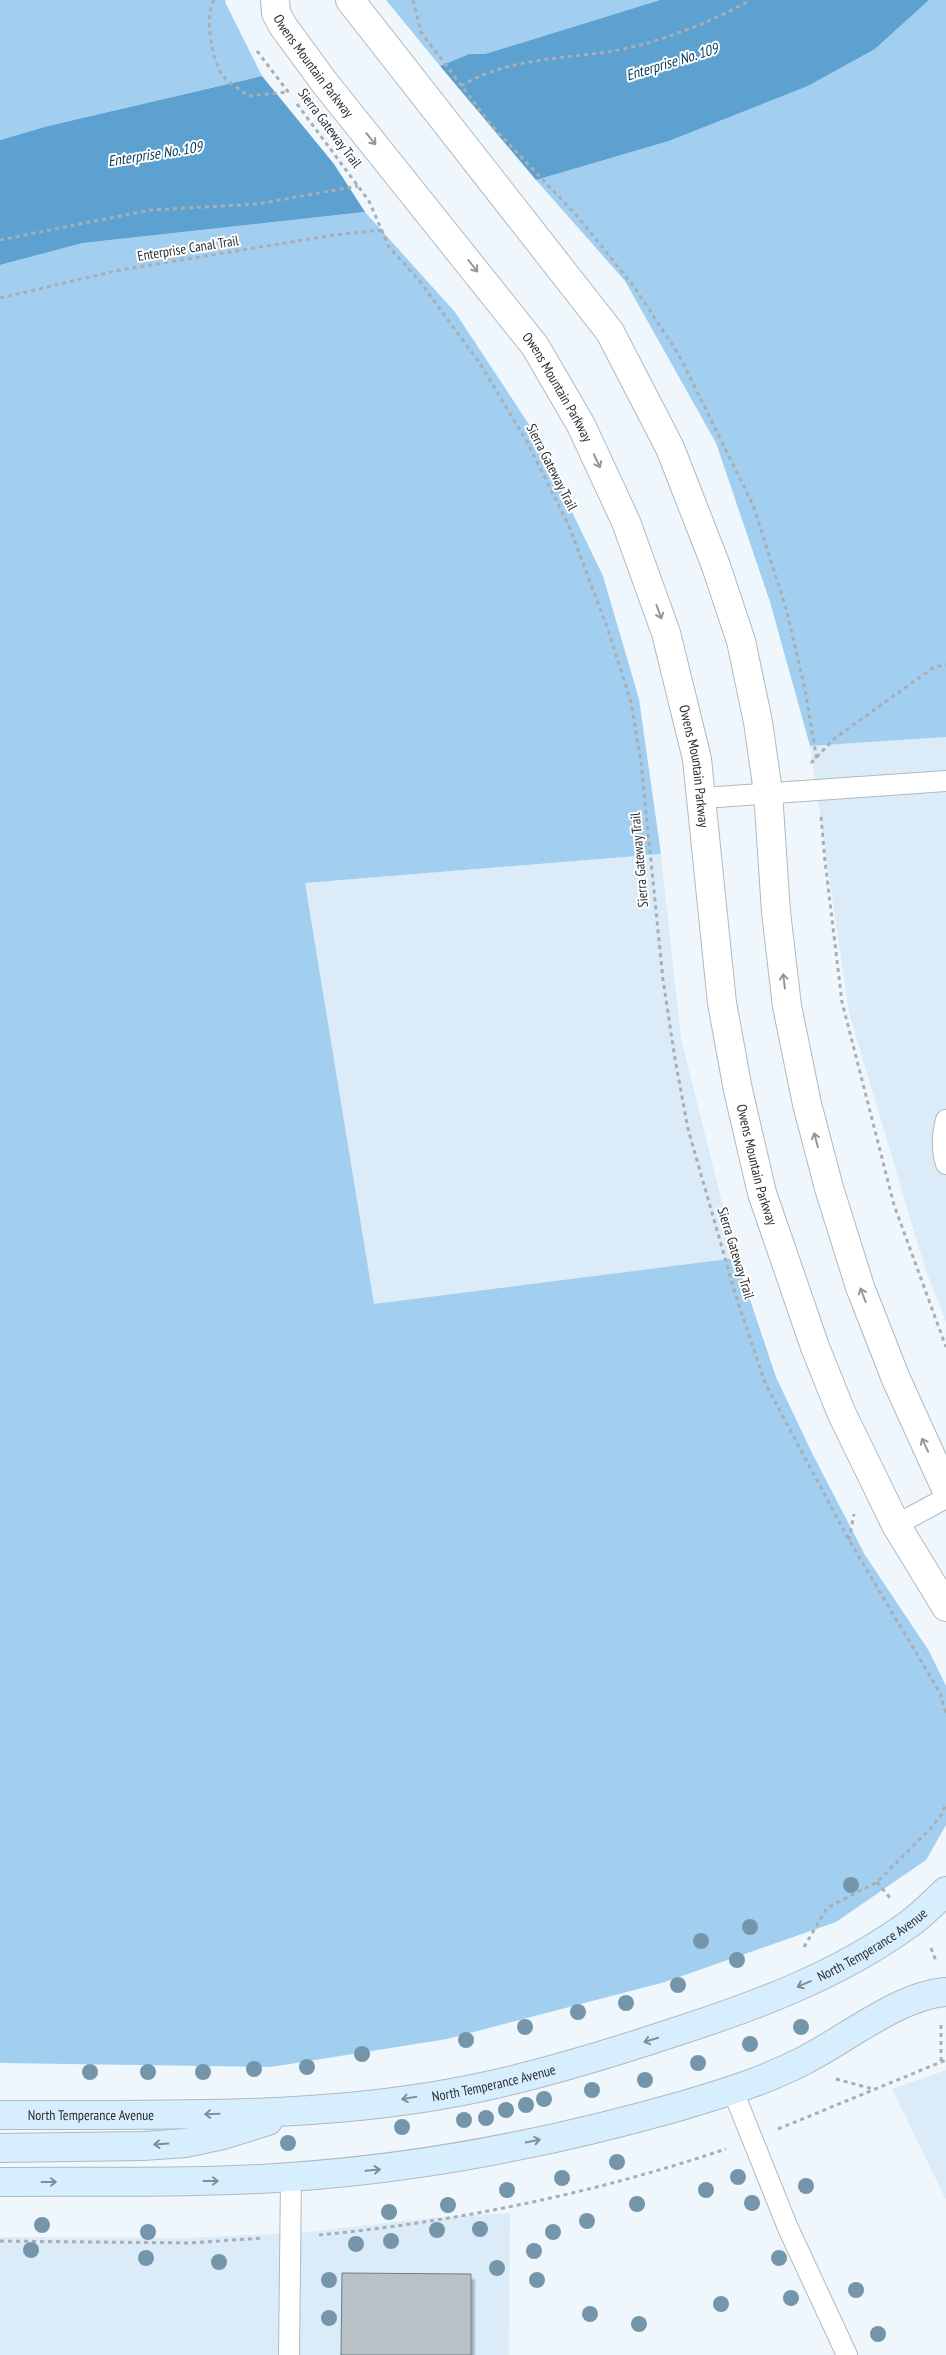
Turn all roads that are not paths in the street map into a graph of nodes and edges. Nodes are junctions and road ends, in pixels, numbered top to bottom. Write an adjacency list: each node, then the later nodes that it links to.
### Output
1 (275, 0): 5 (street, Owens Mountain Parkway, one-way to 5)
2 (350, 0): 4 (street)
3 (946, 781): 4 (lane)
4 (779, 792): 5 (lane); 8 (street, one-way to 4)
5 (703, 798): 10 (street, Owens Mountain Parkway)
6 (946, 1120): 7 (lane)
7 (946, 1164)
8 (946, 1489)
9 (946, 1498): 10 (lane)
10 (896, 1525): 11 (street, Owens Mountain Parkway)
11 (946, 1607)
12 (946, 1891): 15 (main road, North Temperance Avenue, one-way to 15)
13 (946, 1992): 14 (main road)
14 (733, 2091): 18 (main road, one-way to 14); 21 (lane)
15 (310, 2108): 16 (main road, North Temperance Avenue, one-way to 16); 17 (main road, one-way to 17)
16 (0, 2115)
17 (0, 2148)
18 (291, 2177): 19 (main road, one-way to 18); 20 (lane)
19 (0, 2182)
20 (289, 2355)
21 (847, 2355)

